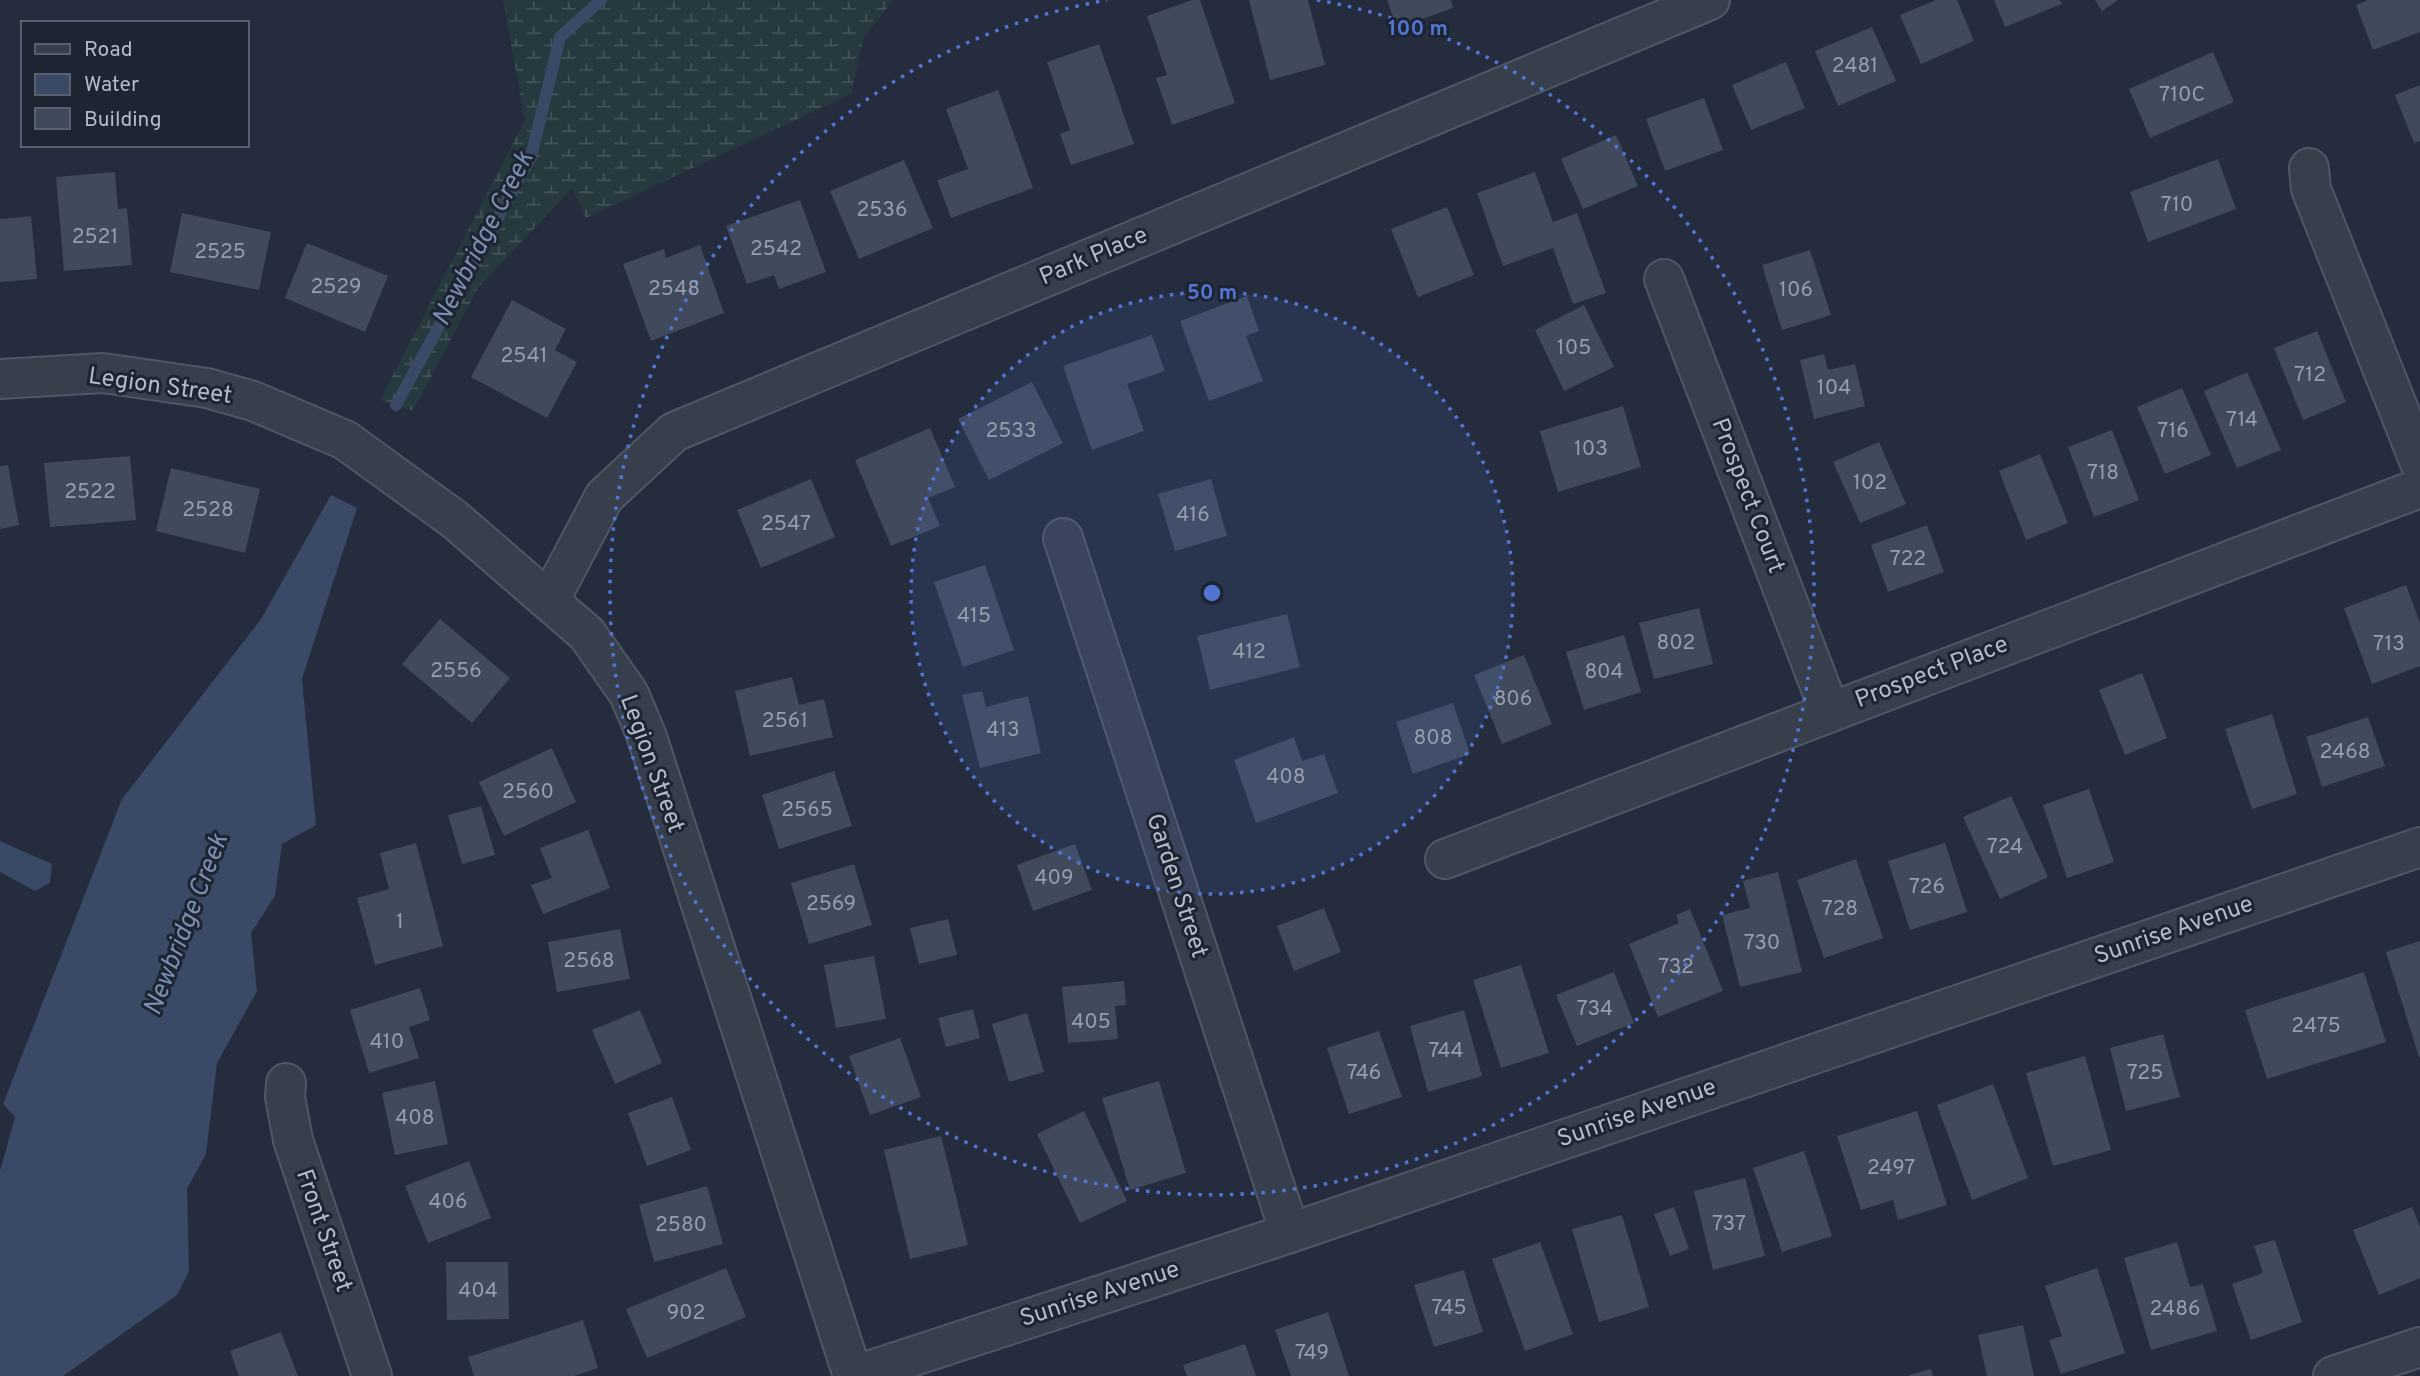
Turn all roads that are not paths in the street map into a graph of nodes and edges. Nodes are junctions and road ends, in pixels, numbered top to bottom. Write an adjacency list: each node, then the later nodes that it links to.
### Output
1 (1710, 0): 8 (street, Park Place)
2 (2309, 168): 5 (street)
3 (1664, 279): 9 (street, Prospect Court)
4 (0, 379): 8 (street, Legion Street)
5 (2420, 463)
6 (2420, 488): 9 (street, Prospect Place)
7 (1063, 538): 13 (street, Garden Street)
8 (549, 601): 16 (street, Legion Street)
9 (1830, 712): 11 (street, Prospect Place)
10 (2420, 847): 13 (street, Sunrise Avenue)
11 (1445, 859)
12 (286, 1083): 15 (street, Front Street)
13 (1290, 1233): 16 (street, Sunrise Avenue)
14 (2420, 1348): 17 (street)
15 (372, 1376)
16 (853, 1376)
17 (2333, 1376)

